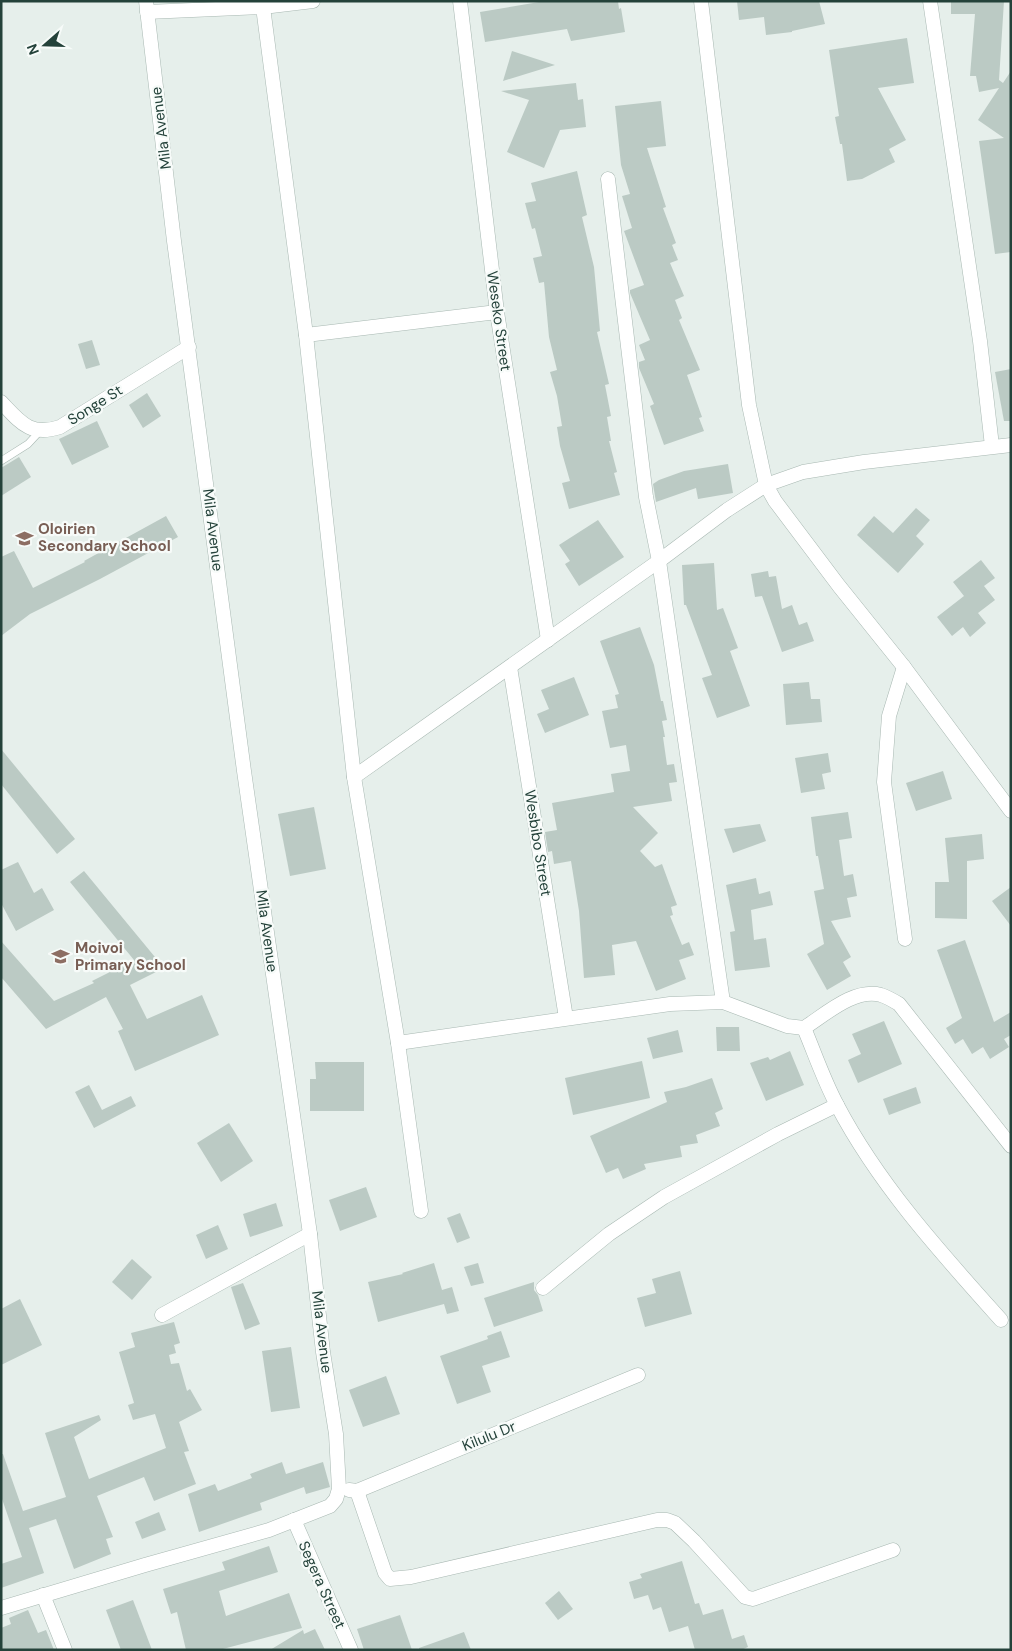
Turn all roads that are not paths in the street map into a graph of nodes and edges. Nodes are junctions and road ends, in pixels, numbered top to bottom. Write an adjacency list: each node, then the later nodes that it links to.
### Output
1 (313, 1): 6 (street)
2 (460, 1): 8 (street, Weseko Street)
3 (701, 1): 16 (street)
4 (930, 1): 14 (street)
5 (146, 6): 6 (street); 10 (street, Mila Avenue)
6 (263, 7): 9 (street)
7 (608, 179): 17 (street)
8 (496, 312): 9 (street); 18 (street, Weseko Street)
9 (306, 335): 21 (street)
10 (189, 347): 12 (street, Songe St); 33 (street, Mila Avenue)
11 (1, 402): 12 (street)
12 (40, 431): 15 (lane)
13 (1011, 445): 14 (street)
14 (992, 446): 16 (street)
15 (1, 461)
16 (766, 485): 17 (street); 20 (street)
17 (659, 561): 18 (street); 26 (street)
18 (548, 640): 19 (street)
19 (510, 667): 21 (street); 27 (street, Wesbibo Street)
20 (904, 667): 23 (street); 25 (street)
21 (354, 777): 29 (street)
22 (1011, 787): 23 (street)
23 (999, 796): 24 (street)
24 (1011, 811)
25 (905, 939)
26 (723, 1002): 27 (street); 28 (street)
27 (566, 1018): 29 (street)
28 (804, 1028): 30 (street); 31 (street)
29 (398, 1043): 32 (street)
30 (837, 1105): 34 (street); 36 (street)
31 (1011, 1146)
32 (421, 1212)
33 (310, 1234): 35 (street); 38 (street, Mila Avenue)
34 (543, 1288)
35 (162, 1315)
36 (1001, 1320)
37 (638, 1375): 39 (street, Kilulu Dr)
38 (339, 1489): 39 (street, Kilulu Dr); 40 (street)
39 (357, 1490): 41 (street)
40 (294, 1520): 42 (street); 45 (street, Segera Street)
41 (893, 1550)
42 (43, 1595): 43 (street); 44 (street)
43 (1, 1608)
44 (65, 1650)
45 (351, 1650)

